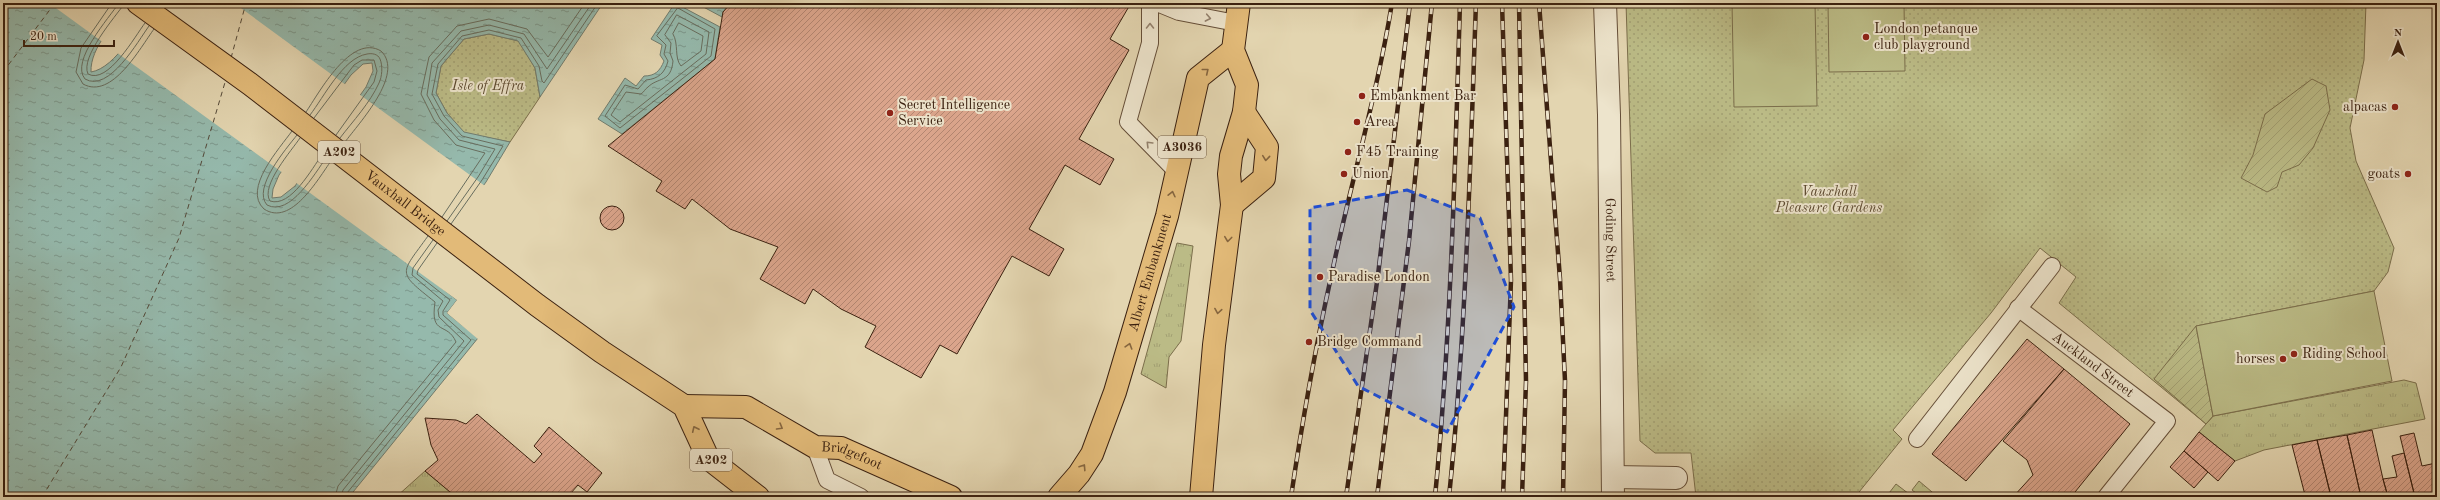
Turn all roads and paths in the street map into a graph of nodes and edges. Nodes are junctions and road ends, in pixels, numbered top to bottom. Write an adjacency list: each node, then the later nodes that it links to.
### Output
1 (138, 3): 12 (main road, Vauxhall Bridge / A202)
2 (1150, 3): 8 (lane, one-way to 2)
3 (1157, 3): 5 (lane, one-way to 5)
4 (1605, 3): 16 (street, Goding Street)
5 (1237, 13): 6 (main road)
6 (1233, 50): 7 (main road); 8 (main road, Albert Embankment / A3036, one-way to 6)
7 (1244, 112): 9 (main road); 9 (main road, one-way to 9)
8 (1177, 172): 20 (main road, Albert Embankment / A3036, one-way to 8)
9 (1232, 205): 21 (main road, one-way to 21)
10 (2052, 266): 11 (lane)
11 (2018, 308): 13 (lane); 22 (lane, Auckland Street)
12 (684, 406): 14 (main road, Bridgefoot, one-way to 14); 17 (main road, A202, one-way to 12)
13 (1917, 439)
14 (815, 447): 18 (lane); 19 (main road, Bridgefoot)
15 (1676, 478): 16 (street, Goding Street)
16 (1613, 487)
17 (758, 497)
18 (860, 497)
19 (952, 497)
20 (1059, 497)
21 (1201, 497)
22 (2106, 497)

